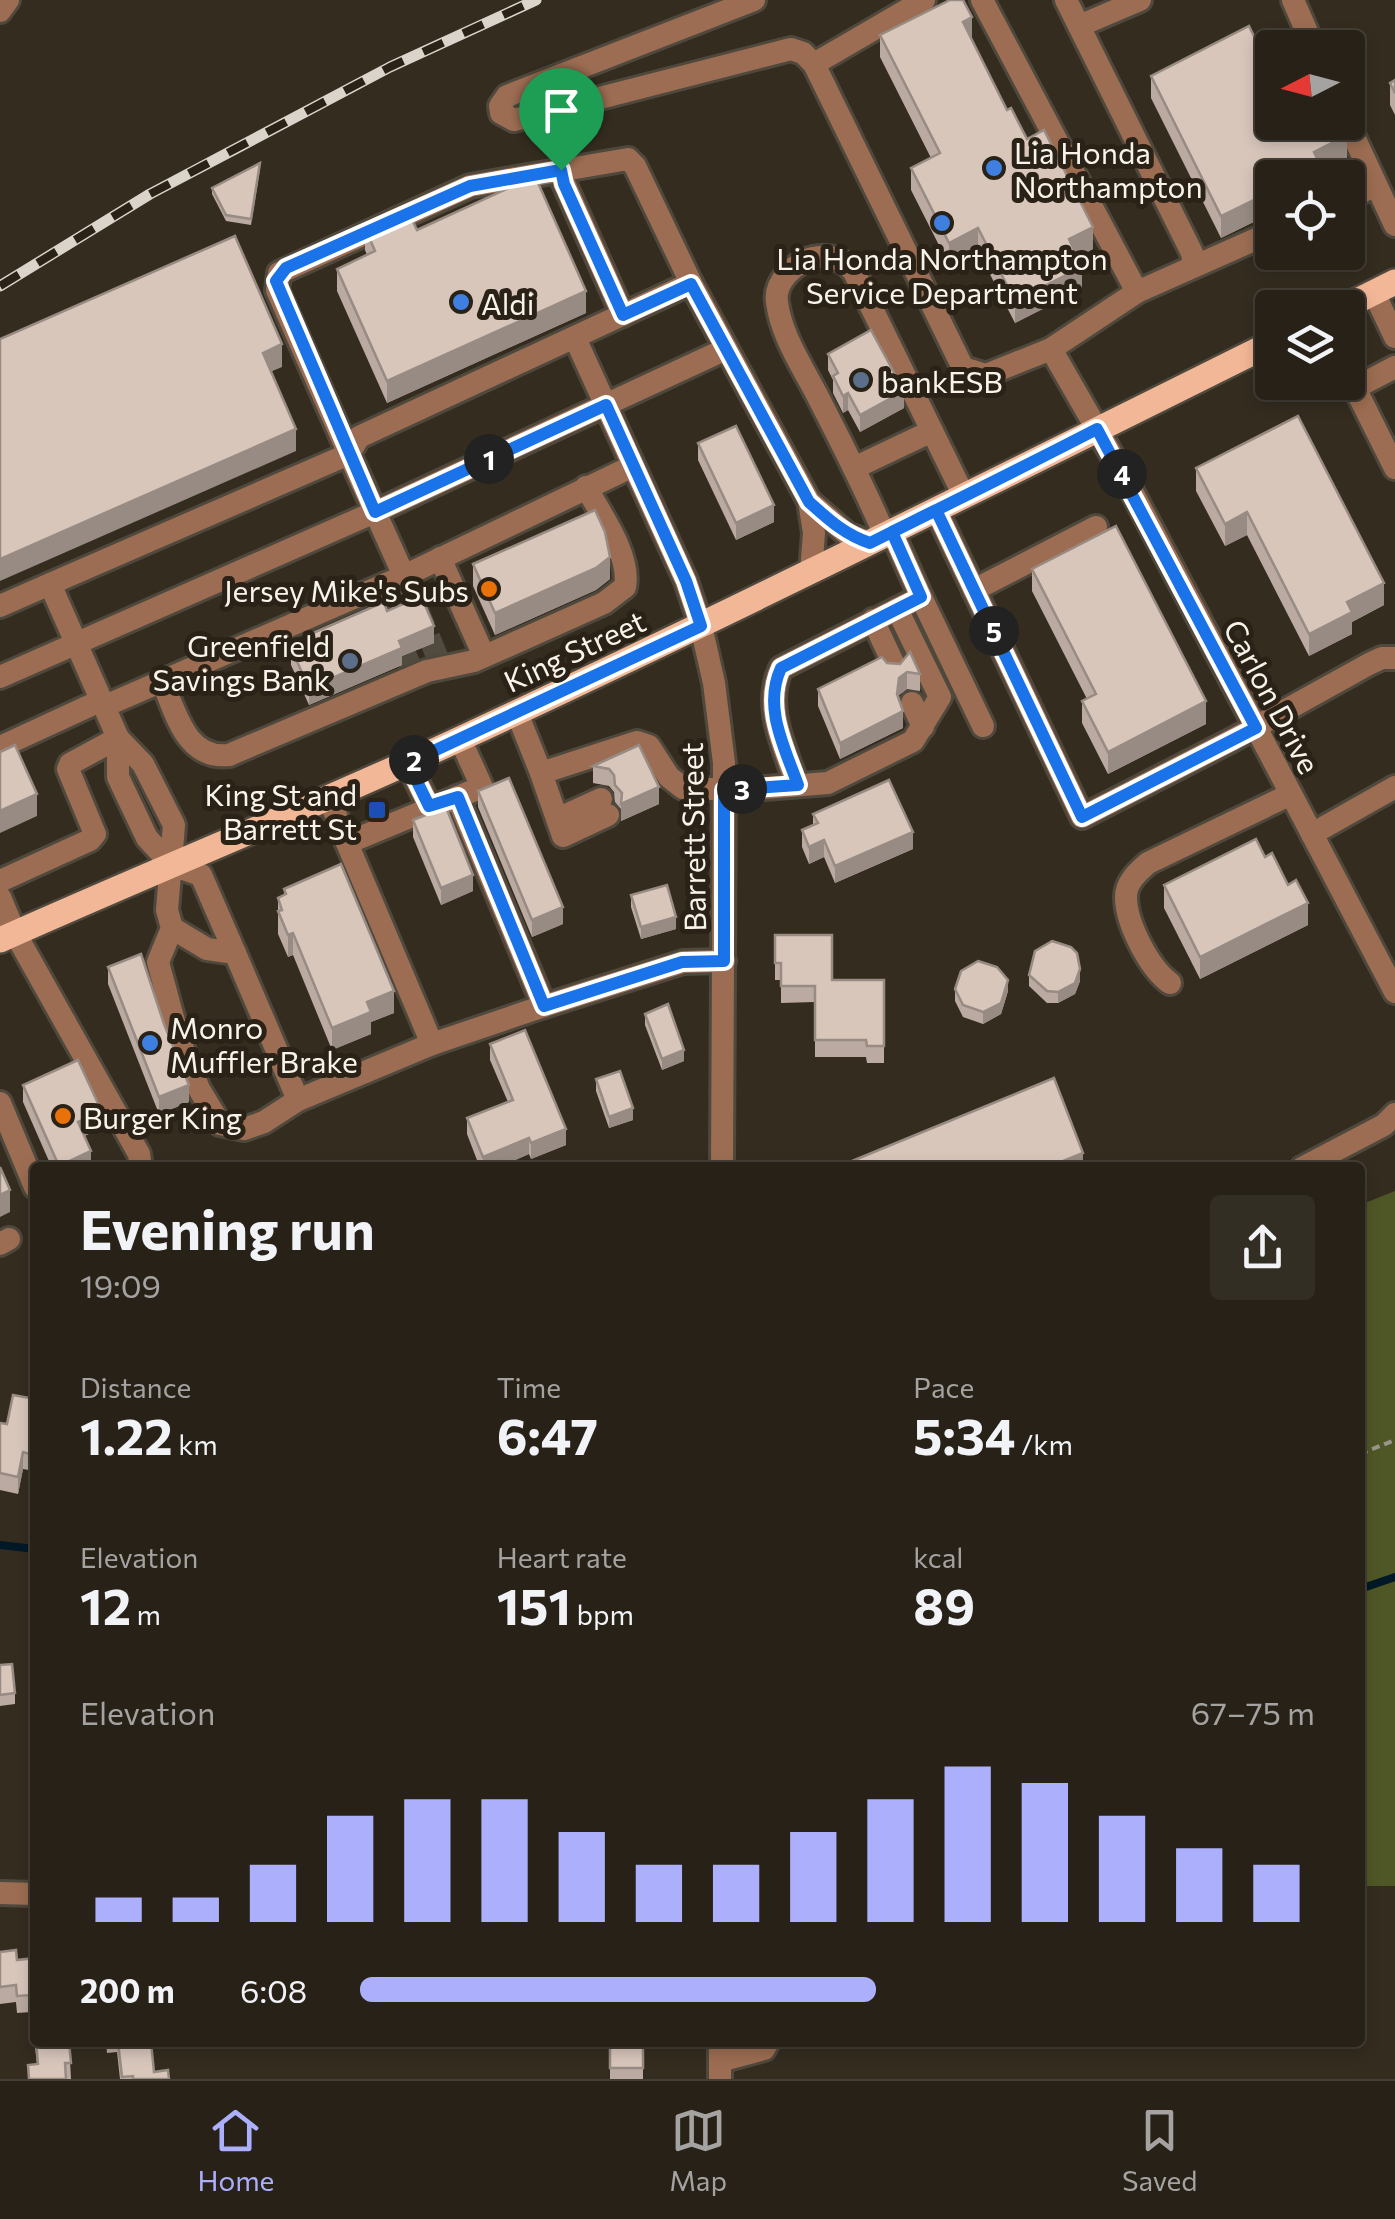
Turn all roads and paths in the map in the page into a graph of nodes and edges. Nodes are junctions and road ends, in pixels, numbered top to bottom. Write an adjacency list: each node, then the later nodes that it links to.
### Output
1 (8, 0): 8 (street)
2 (754, 0): 11 (street)
3 (924, 0): 11 (street)
4 (982, 0): 21 (street)
5 (1066, 0): 9 (street)
6 (1140, 0): 9 (street)
7 (1293, 0): 10 (street)
8 (0, 11)
9 (1080, 26): 18 (street)
10 (1306, 30)
11 (814, 64): 25 (street)
12 (1355, 140): 14 (street)
13 (561, 170): 19 (street); 22 (street); 32 (street)
14 (1375, 186): 15 (street); 16 (street)
15 (1365, 190)
16 (1395, 225)
17 (1255, 239): 18 (street)
18 (1194, 266): 21 (street)
19 (691, 284): 22 (street); 26 (street)
20 (1384, 287): 24 (street)
21 (1137, 292): 25 (street)
22 (623, 315): 23 (street)
23 (575, 338): 29 (street, Barrett Street); 32 (street)
24 (1395, 338)
25 (1051, 349): 30 (street, Carlon Drive)
26 (726, 350): 29 (street); 38 (street)
27 (1255, 350): 30 (main road, King Street)
28 (1395, 368): 35 (street)
29 (606, 405): 33 (street, Barrett Street); 40 (street)
30 (1097, 429): 37 (main road, King Street); 64 (street, Carlon Drive)
31 (932, 431): 34 (street); 34 (street); 37 (street)
32 (349, 454): 40 (street); 46 (street)
33 (634, 466): 36 (street); 52 (street, Barrett Street)
34 (854, 468): 42 (street)
35 (1395, 468)
36 (586, 487): 43 (street); 54 (street)
37 (964, 496): 39 (main road, King Street)
38 (809, 502): 42 (street); 44 (street)
39 (936, 510): 42 (main road, King Street); 47 (street)
40 (375, 512): 45 (street); 53 (street)
41 (1096, 527): 47 (street)
42 (882, 537): 44 (main road, King Street); 48 (street)
43 (440, 558): 45 (street); 54 (street)
44 (811, 572): 52 (main road, King Street)
45 (404, 576): 58 (street)
46 (50, 584): 49 (street); 53 (street)
47 (974, 590): 64 (street)
48 (921, 597): 50 (street); 62 (street)
49 (0, 606)
50 (897, 609): 51 (street); 63 (street)
51 (874, 620): 56 (street); 70 (street)
52 (701, 626): 61 (main road, King Street); 72 (street, Barrett Street)
53 (75, 642): 57 (street); 59 (street)
54 (484, 656): 58 (street)
55 (1395, 658): 64 (street)
56 (895, 667)
57 (0, 677)
58 (162, 682): 59 (street)
59 (103, 703): 65 (street); 67 (street)
60 (912, 703): 63 (street)
61 (516, 713): 66 (main road, King Street); 69 (street)
62 (982, 726)
63 (923, 727): 70 (street)
64 (1256, 728): 73 (street, Carlon Drive)
65 (118, 738): 80 (street); 81 (street)
66 (460, 739): 68 (main road, King Street); 74 (street)
67 (0, 748)
68 (408, 763): 75 (main road, King Street); 76 (street)
69 (540, 773): 72 (street); 77 (street)
70 (798, 785): 72 (street)
71 (1395, 787): 78 (street)
72 (724, 790): 86 (street, Barrett Street)
73 (1291, 794): 78 (street, Carlon Drive); 87 (street)
74 (458, 797): 76 (street); 89 (street)
75 (329, 798): 79 (street); 80 (main road, King Street)
76 (429, 806): 79 (street)
77 (604, 807)
78 (1312, 834): 88 (street, Carlon Drive)
79 (348, 842): 90 (street)
80 (172, 866): 83 (street); 84 (main road, King Street); 85 (street)
81 (0, 881)
82 (0, 897): 84 (street)
83 (172, 928): 85 (street); 91 (street)
84 (7, 936): 94 (street)
85 (235, 953): 91 (street)
86 (724, 961): 89 (street); 95 (street, Barrett Street)
87 (1170, 983)
88 (1395, 992)
89 (544, 1006): 90 (street)
90 (432, 1044): 91 (street)
91 (298, 1100)
92 (0, 1102): 97 (street)
93 (1395, 1114): 96 (street)
94 (140, 1162)
95 (722, 1162)
96 (1313, 1162)
97 (30, 1175)
98 (1395, 1440): 99 (path)
99 (1365, 1452)
100 (0, 1893): 101 (street)
101 (30, 1894)
102 (765, 2047): 103 (street)
103 (720, 2061)

